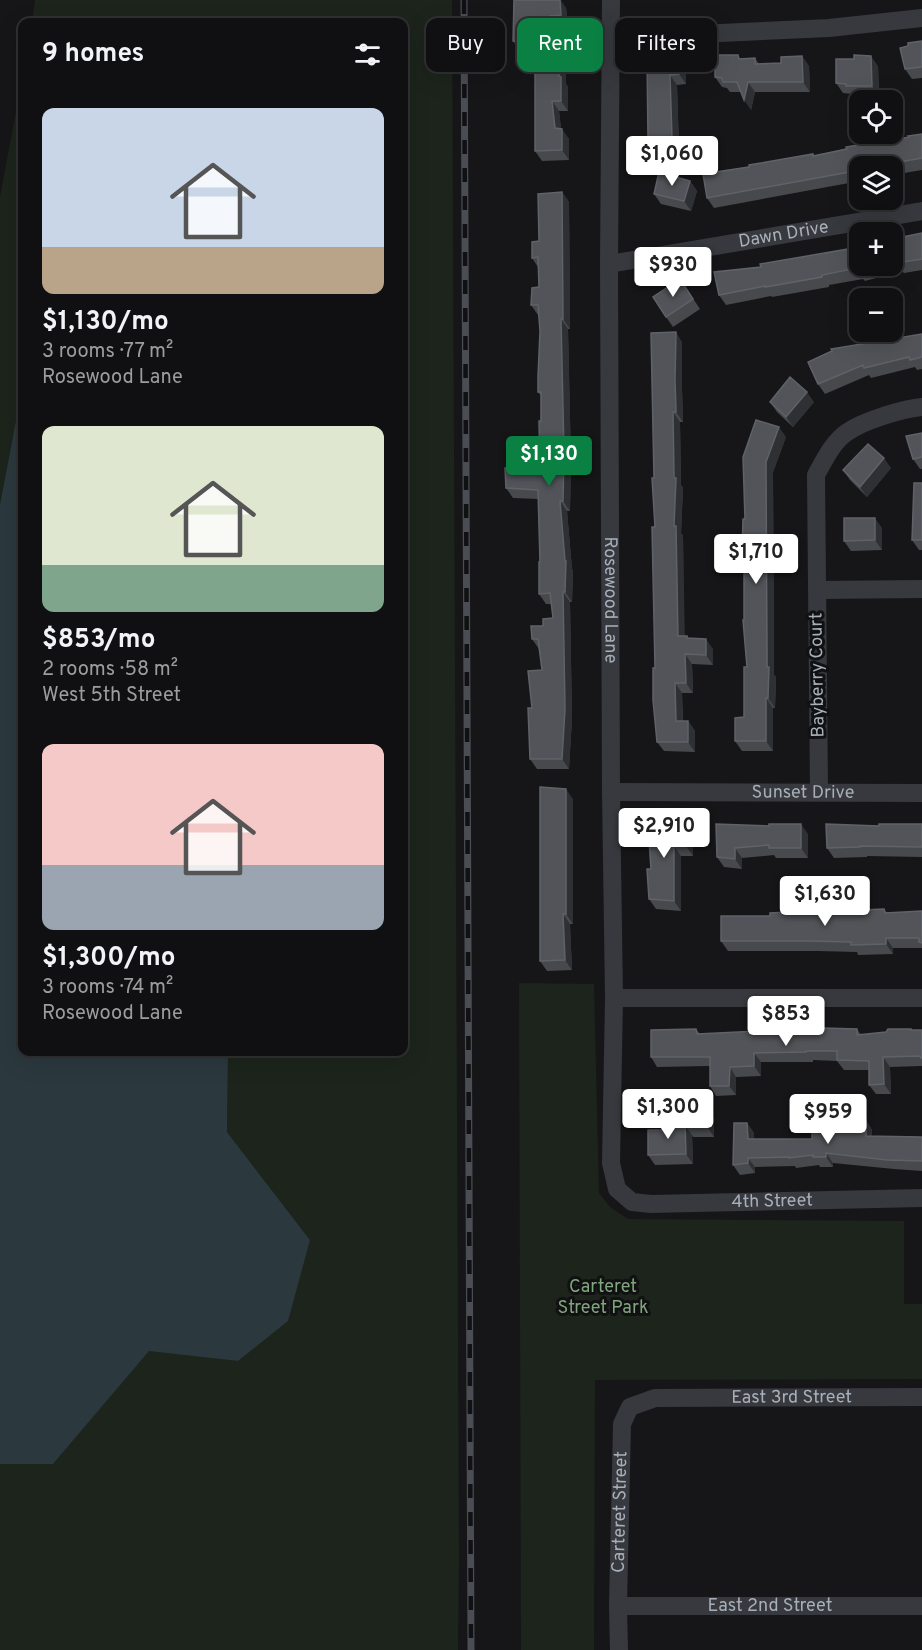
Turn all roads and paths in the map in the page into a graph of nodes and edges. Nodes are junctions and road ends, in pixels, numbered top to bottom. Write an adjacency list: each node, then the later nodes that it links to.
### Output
1 (611, 0): 3 (street, Rosewood Lane)
2 (922, 18): 3 (street)
3 (611, 38): 5 (street, Rosewood Lane)
4 (922, 211): 5 (street, Dawn Drive)
5 (609, 264): 9 (street, Rosewood Lane)
6 (922, 407): 7 (street, Bayberry Court)
7 (817, 590): 8 (street); 10 (street, Bayberry Court)
8 (922, 590)
9 (611, 792): 10 (street, Sunset Drive); 12 (street, Rosewood Lane)
10 (819, 792): 11 (street, Sunset Drive)
11 (922, 793)
12 (614, 998): 13 (street); 14 (street, Rosewood Lane)
13 (922, 998)
14 (626, 1197): 15 (street, 4th Street)
15 (922, 1198)
16 (922, 1396): 17 (street, East 3rd Street)
17 (661, 1398): 18 (street, Carteret Street)
18 (618, 1606): 19 (street, East 2nd Street); 20 (street, Carteret Street)
19 (922, 1606)
20 (619, 1650)

